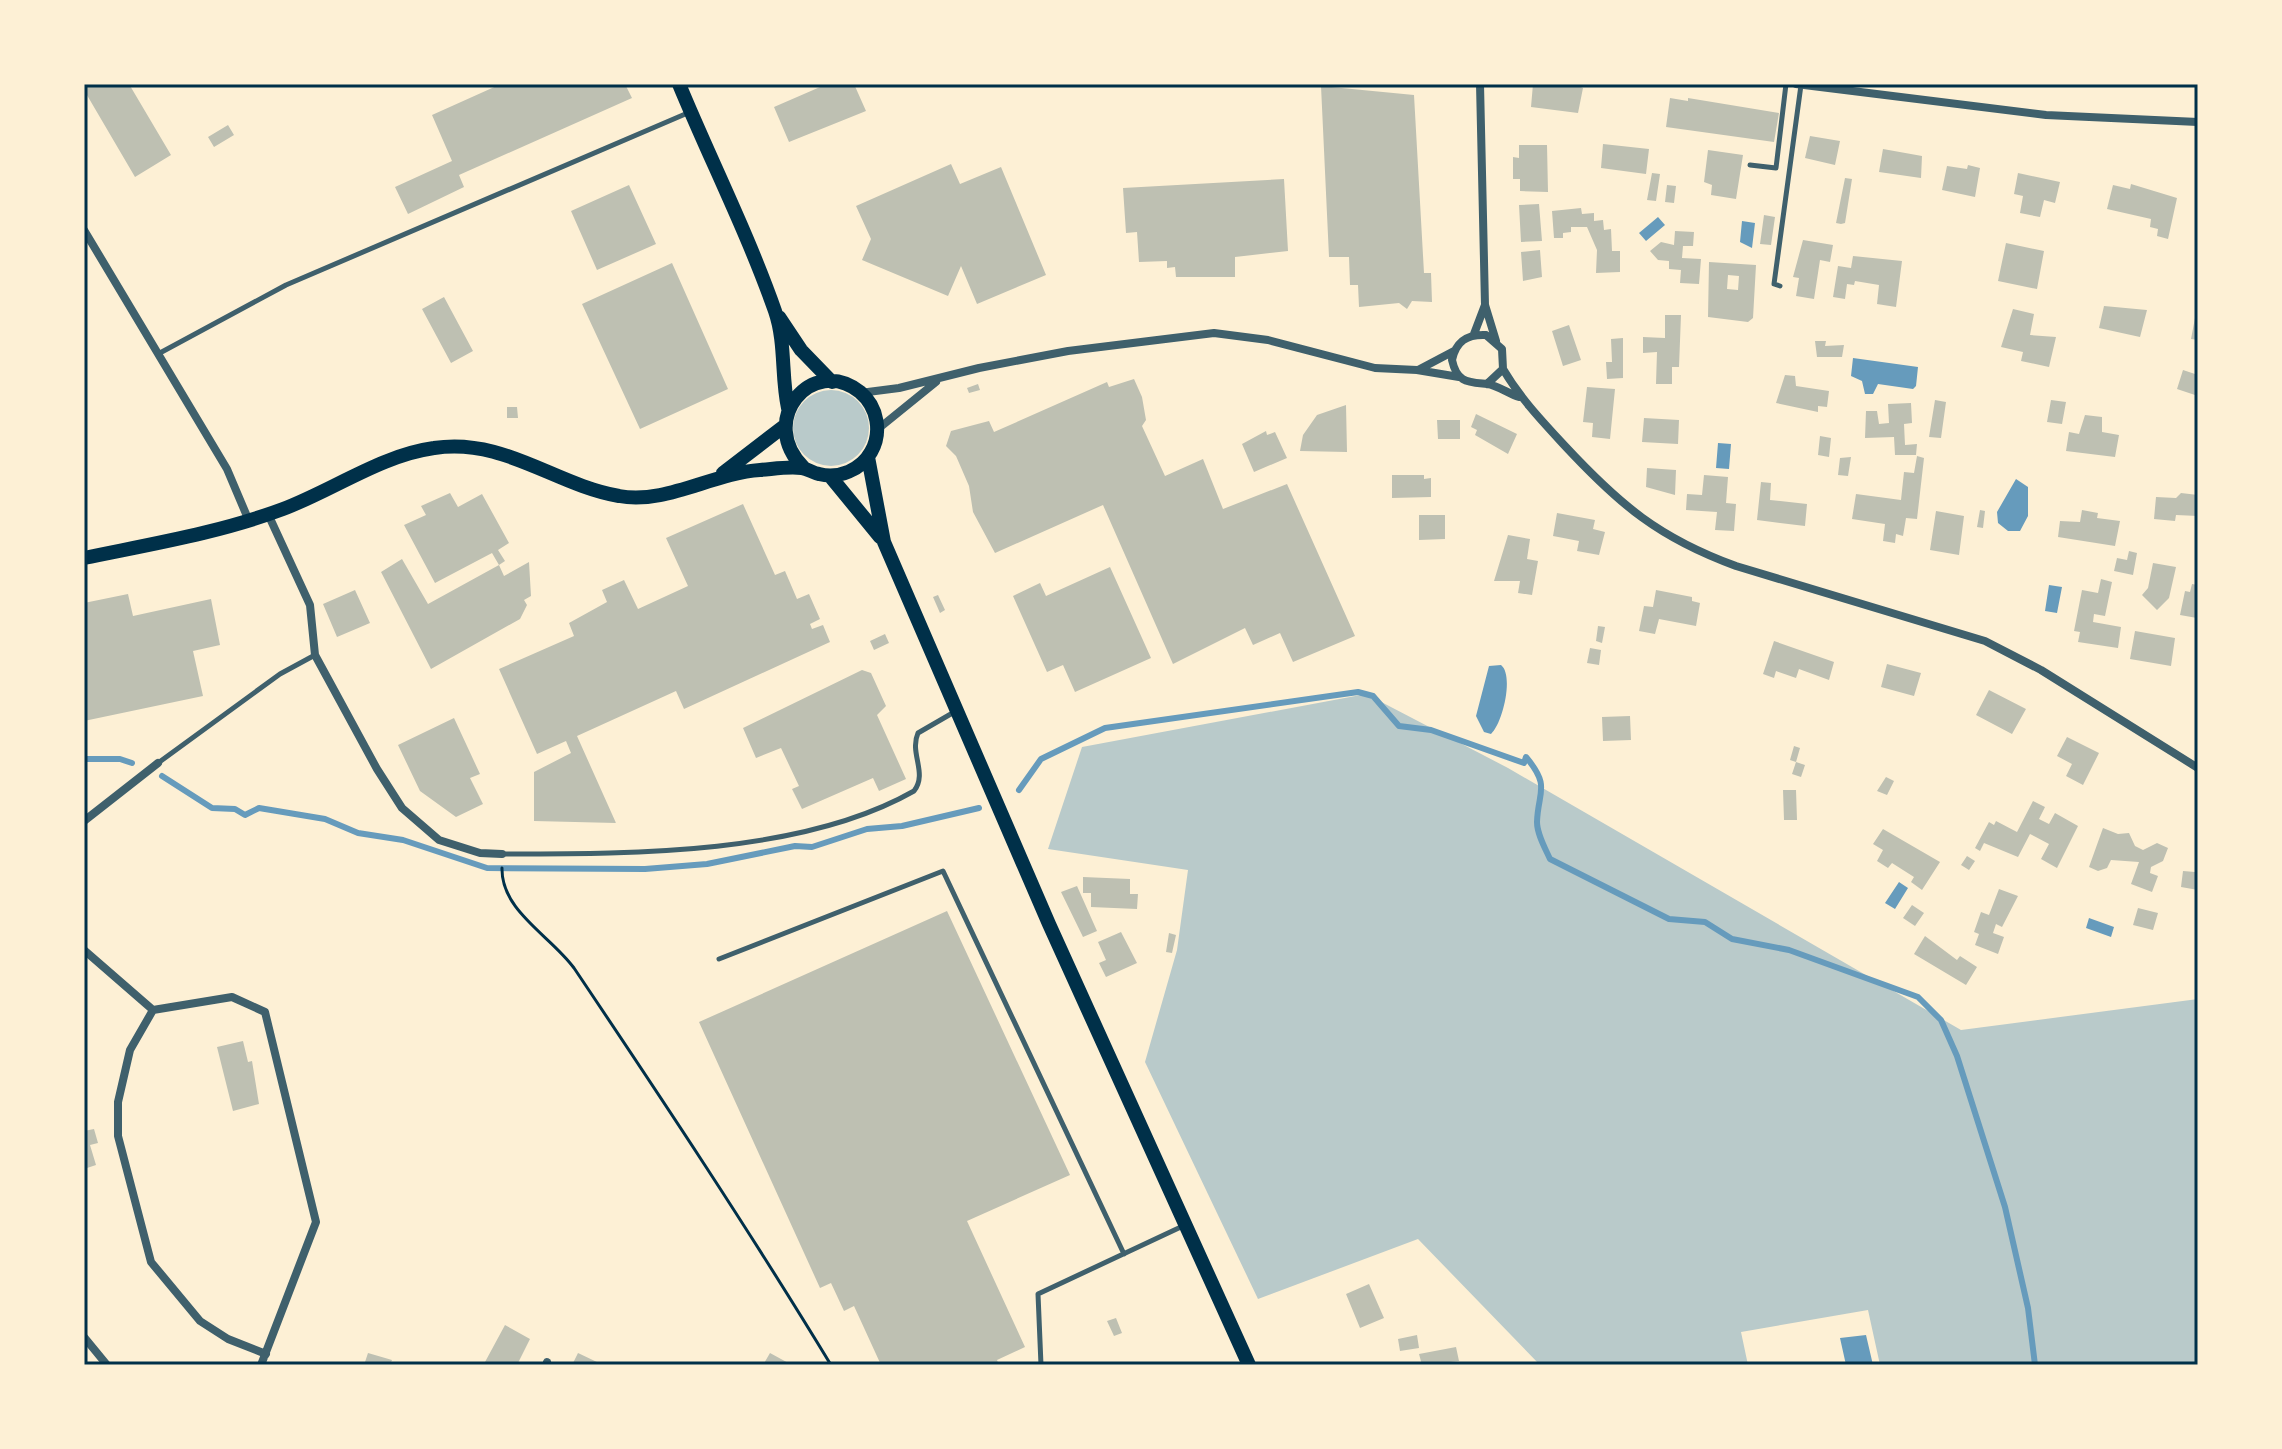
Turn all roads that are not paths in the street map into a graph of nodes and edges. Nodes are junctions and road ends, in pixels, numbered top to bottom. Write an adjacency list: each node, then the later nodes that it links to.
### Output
1 (679, 84): 5 (main road)
2 (1480, 84): 10 (street)
3 (1786, 84): 7 (lane)
4 (1799, 84): 6 (street); 9 (lane)
5 (690, 111): 11 (main road); 15 (lane)
6 (2198, 122)
7 (1750, 165)
8 (84, 230): 15 (street)
9 (1780, 286)
10 (1485, 305): 12 (street); 13 (street)
11 (775, 312): 20 (main road); 24 (main road)
12 (1474, 334): 13 (street); 14 (street)
13 (1496, 341): 16 (street)
14 (1454, 351): 17 (street); 18 (street)
15 (158, 354): 32 (street)
16 (1503, 369): 21 (street); 23 (street)
17 (1417, 370): 18 (street); 19 (street)
18 (1459, 377): 21 (street)
19 (938, 380): 22 (street); 26 (street)
20 (832, 382): 22 (main road); 24 (main road)
21 (1487, 384): 23 (street)
22 (860, 393): 26 (main road)
23 (1520, 398): 38 (street)
24 (788, 408): 25 (main road)
25 (783, 427): 28 (main road); 29 (main road)
26 (878, 429): 27 (main road)
27 (868, 457): 30 (main road); 33 (main road)
28 (804, 468): 29 (main road); 30 (main road)
29 (719, 476): 31 (main road)
30 (830, 476): 33 (main road)
31 (268, 514): 32 (main road); 35 (street)
32 (249, 521): 34 (main road)
33 (884, 542): 36 (main road)
34 (84, 558)
35 (315, 655): 37 (lane); 40 (street)
36 (957, 711): 40 (lane); 44 (main road)
37 (158, 763): 39 (street)
38 (2198, 768)
39 (84, 821)
40 (502, 858)
41 (84, 950): 43 (street)
42 (719, 959): 45 (lane)
43 (153, 1010): 47 (street); 47 (street)
44 (1186, 1224): 45 (lane); 51 (main road)
45 (1124, 1254): 50 (lane)
46 (84, 1337): 48 (street)
47 (266, 1354): 49 (street)
48 (107, 1365)
49 (261, 1365)
50 (1041, 1365)
51 (1249, 1365)

